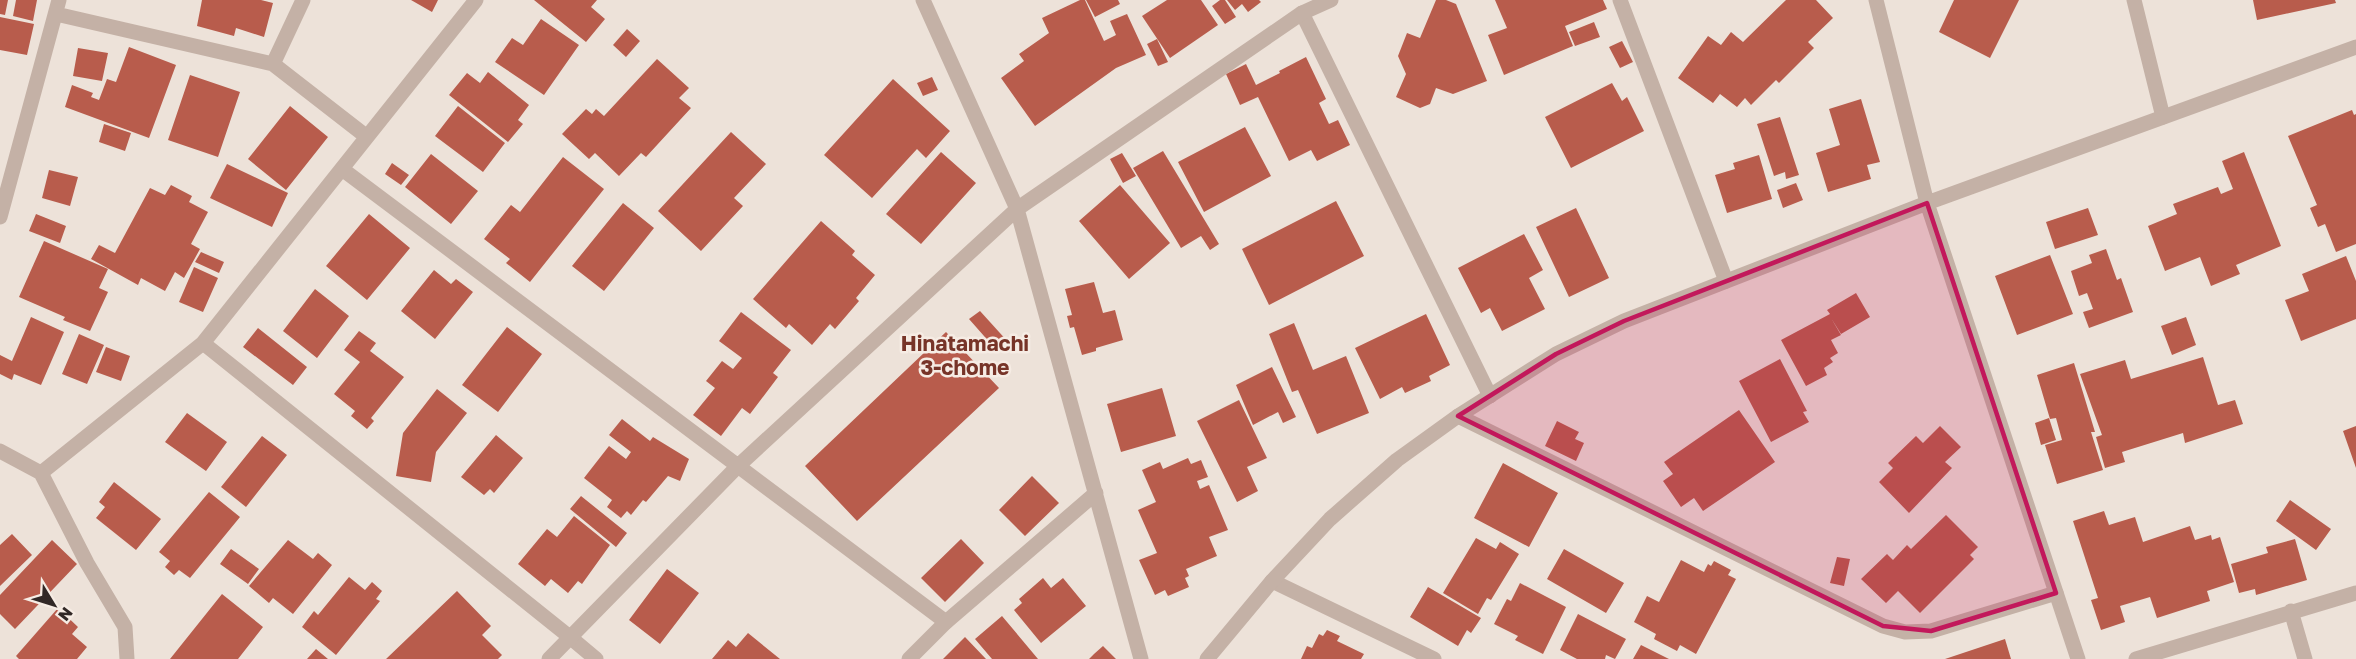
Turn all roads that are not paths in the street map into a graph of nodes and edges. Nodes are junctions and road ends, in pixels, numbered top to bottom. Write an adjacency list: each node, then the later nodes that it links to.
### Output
1 (303, 0): 11 (street)
2 (476, 0): 13 (street)
3 (923, 0): 16 (street)
4 (1331, 0): 8 (street)
5 (1620, 0): 18 (street)
6 (1876, 0): 15 (street)
7 (2134, 0): 12 (street)
8 (1298, 6): 16 (street); 20 (street)
9 (58, 7): 11 (street); 17 (street)
10 (2356, 47): 12 (street)
11 (273, 64): 13 (street)
12 (2163, 117): 15 (street)
13 (367, 136): 14 (street)
14 (342, 169): 19 (street); 23 (street)
15 (1927, 203): 18 (street); 27 (street)
16 (1017, 209): 23 (street); 25 (street)
17 (0, 217)
18 (1726, 281): 20 (street)
19 (203, 343): 24 (street); 31 (street)
20 (1490, 396): 21 (street)
21 (1458, 416): 26 (street); 27 (street)
22 (0, 451): 24 (street)
23 (738, 466): 30 (street); 31 (street)
24 (41, 473): 32 (street)
25 (1095, 494): 30 (street); 36 (street)
26 (1272, 581): 37 (street); 38 (street)
27 (2056, 593): 39 (street)
28 (2356, 593): 29 (street)
29 (2291, 611): 40 (street); 41 (street)
30 (946, 622): 35 (street)
31 (571, 638): 33 (street); 34 (street)
32 (127, 659)
33 (549, 659)
34 (596, 659)
35 (909, 659)
36 (1141, 659)
37 (1207, 659)
38 (1434, 659)
39 (2078, 659)
40 (2136, 659)
41 (2305, 659)

